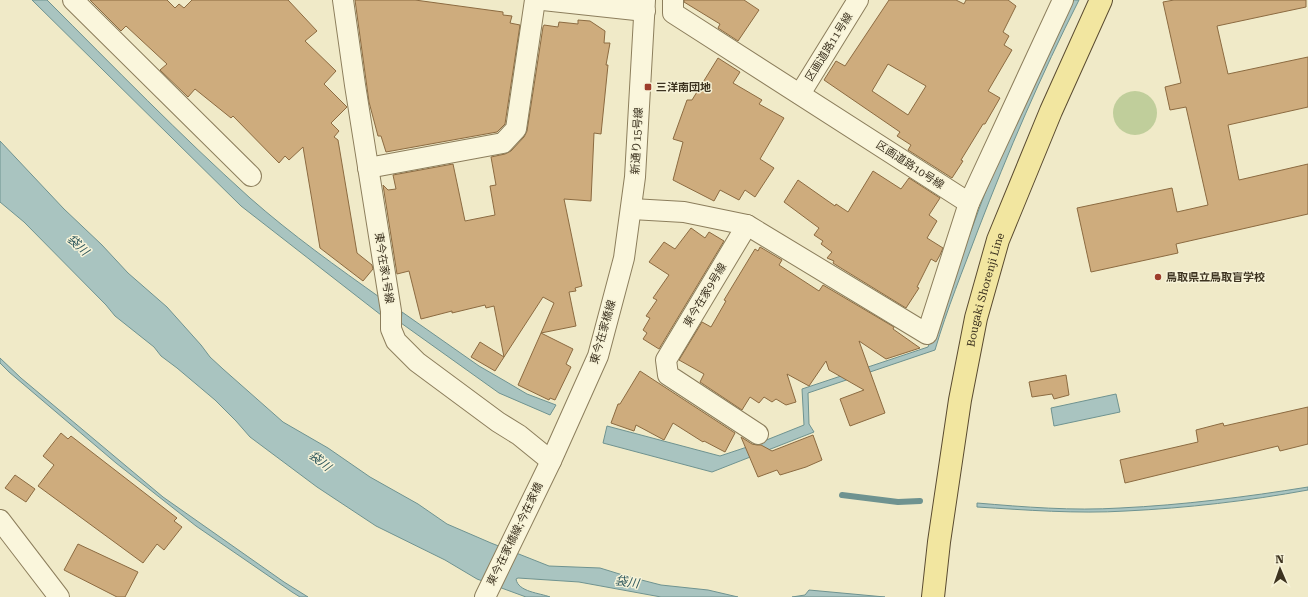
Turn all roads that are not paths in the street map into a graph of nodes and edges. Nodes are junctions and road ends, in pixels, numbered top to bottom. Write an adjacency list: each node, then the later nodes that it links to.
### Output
1 (73, 0): 12 (street)
2 (343, 0): 11 (street, 東今在家1号線)
3 (535, 0): 11 (street)
4 (544, 0): 9 (street)
5 (673, 0): 10 (street, 区画道路10号線)
6 (858, 0): 10 (street, 区画道路11号線)
7 (1063, 0): 13 (street)
8 (1101, 0): 21 (main road, Bougaki Shorenji Line)
9 (645, 6): 14 (street, 新通り15号線)
10 (800, 94): 13 (street, 区画道路10号線)
11 (368, 168): 17 (street, 東今在家1号線)
12 (251, 176)
13 (969, 203): 15 (street)
14 (632, 209): 15 (street); 17 (street, 東今在家橋線)
15 (747, 225): 16 (street, 東今在家9号線)
16 (758, 434)
17 (549, 467): 20 (street, 東今在家橋線;今在家橋)
18 (0, 520): 19 (street)
19 (59, 597)
20 (485, 597)
21 (933, 597)

